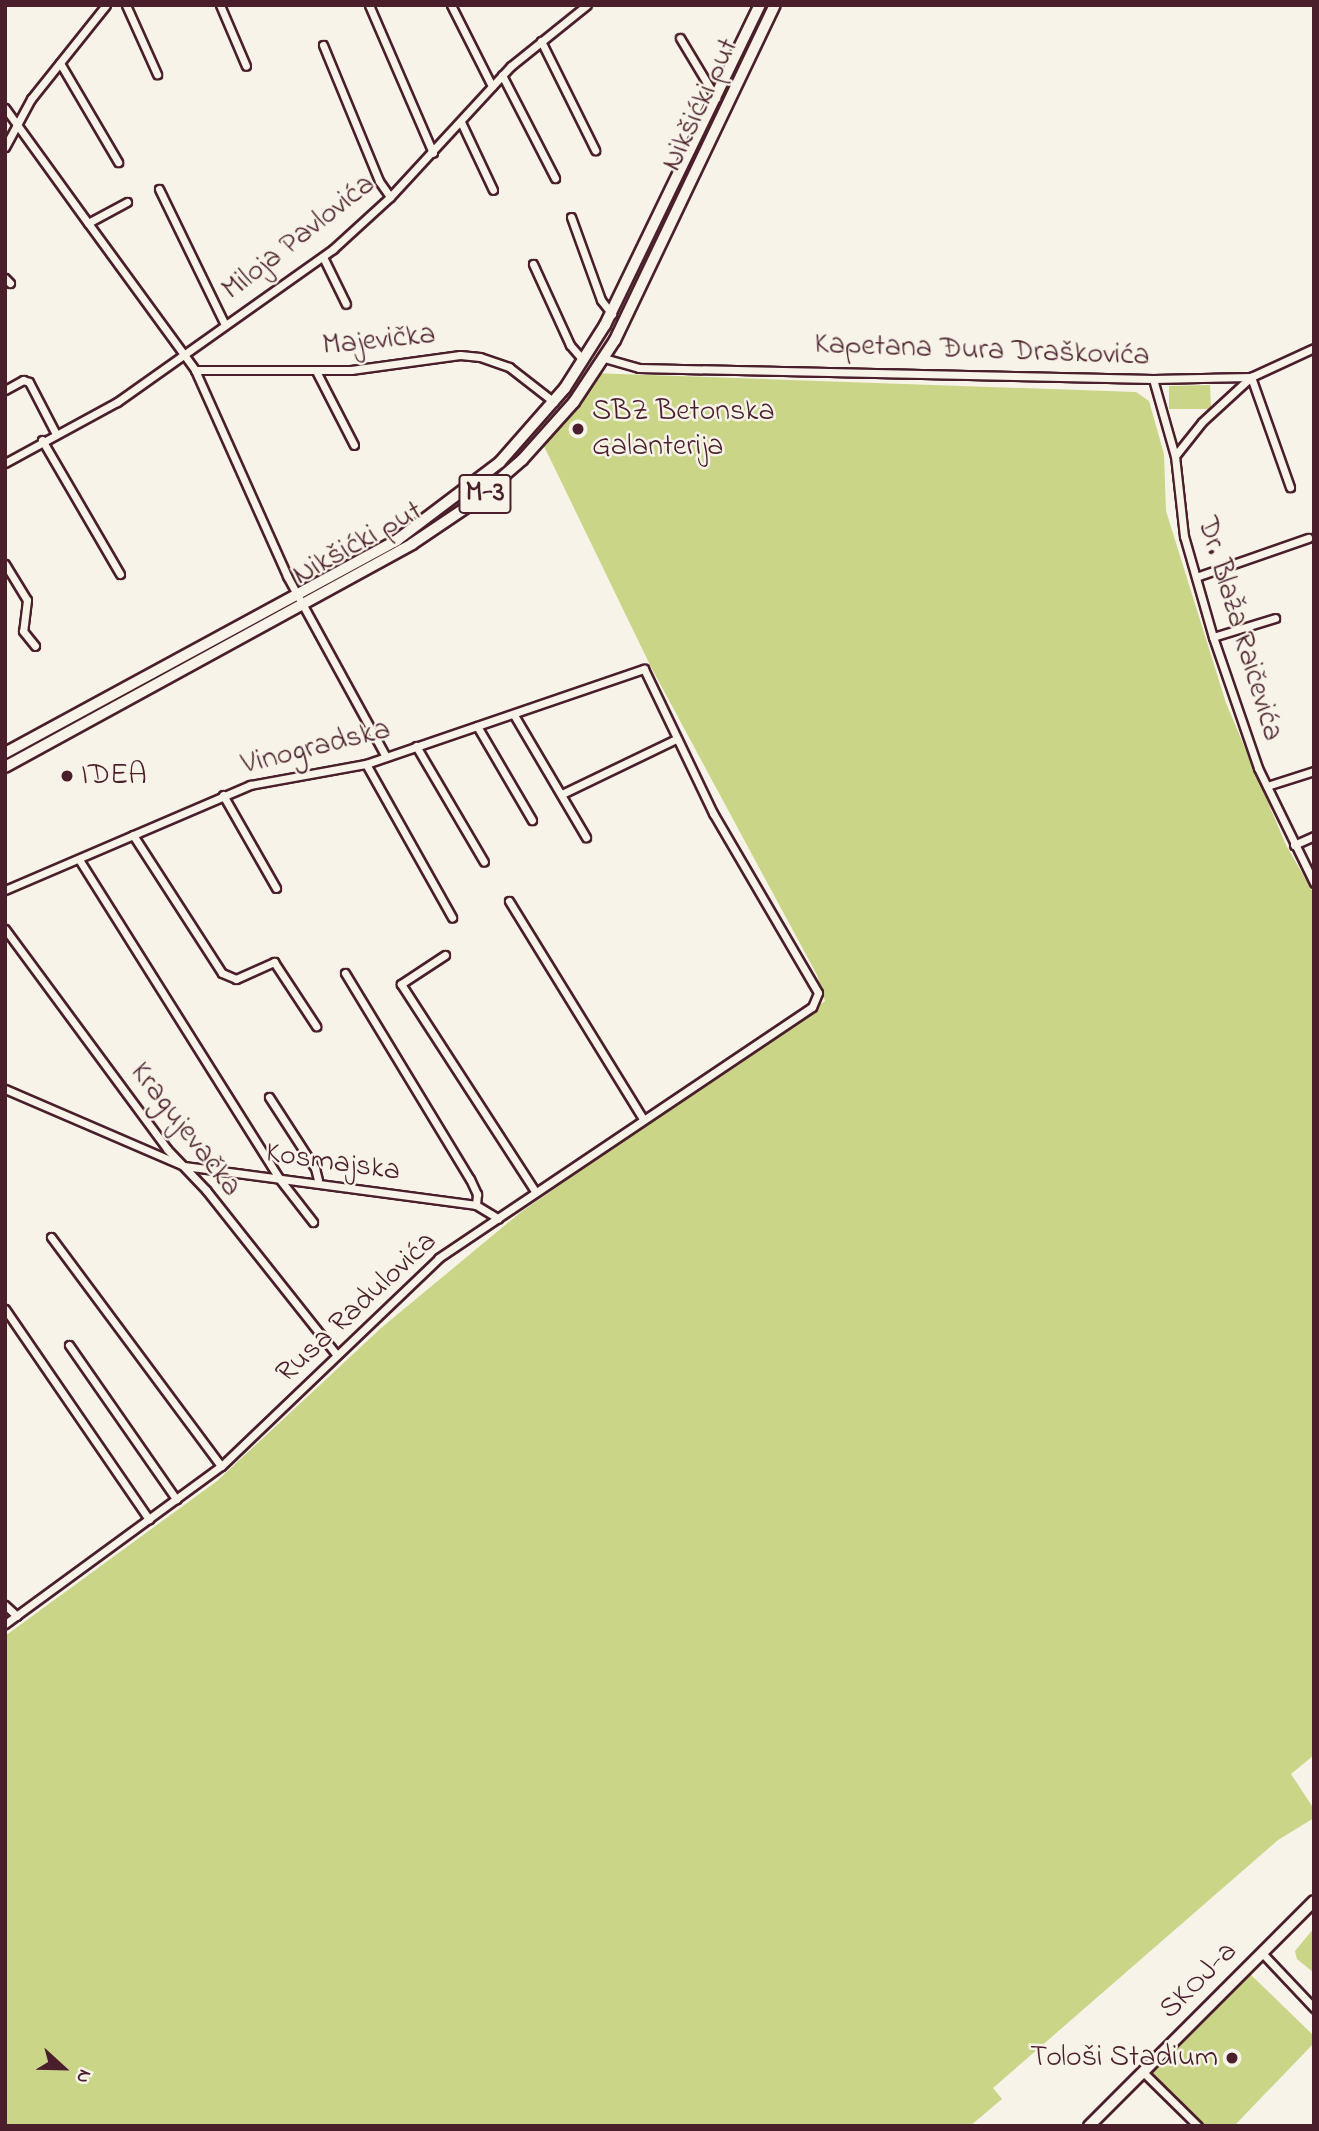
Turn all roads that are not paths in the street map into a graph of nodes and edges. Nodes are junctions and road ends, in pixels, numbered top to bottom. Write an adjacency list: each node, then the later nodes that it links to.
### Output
1 (106, 5): 15 (street)
2 (126, 5): 17 (street)
3 (220, 5): 16 (street)
4 (369, 5): 26 (street)
5 (451, 5): 19 (street)
6 (587, 5): 9 (street, Miloja Pavlovića)
7 (760, 5): 10 (main road)
8 (775, 5): 11 (main road, Nikšićki put / M-3)
9 (578, 8): 13 (street, Miloja Pavlovića)
10 (754, 18): 11 (main road); 20 (main road)
11 (766, 25): 42 (main road, Nikšićki put / M-3)
12 (680, 38): 20 (street)
13 (541, 41): 18 (street, Miloja Pavlovića); 25 (street)
14 (323, 45): 31 (street)
15 (60, 63): 23 (street); 27 (street)
16 (246, 66)
17 (157, 74)
18 (502, 75): 19 (street, Miloja Pavlovića); 28 (street)
19 (492, 86): 22 (street, Miloja Pavlovića)
20 (716, 98): 38 (main road)
21 (5, 108): 23 (street)
22 (461, 122): 26 (street, Miloja Pavlovića); 30 (street)
23 (18, 123): 24 (street); 34 (street)
24 (5, 147)
25 (596, 150)
26 (433, 153): 31 (street, Miloja Pavlovića)
27 (118, 162)
28 (555, 178)
29 (159, 188): 39 (street)
30 (493, 190)
31 (390, 197): 35 (street, Miloja Pavlovića)
32 (127, 202): 34 (street)
33 (571, 217): 38 (street)
34 (88, 223): 41 (street)
35 (323, 257): 37 (street); 39 (street, Miloja Pavlovića)
36 (533, 264): 43 (street)
37 (345, 304)
38 (612, 314): 43 (main road)
39 (225, 325): 41 (street, Miloja Pavlovića)
40 (1314, 348): 46 (street)
41 (185, 354): 44 (street); 50 (street, Miloja Pavlovića)
42 (604, 358): 47 (street, Kapetana Đura Draškovića); 60 (main road, Nikšićki put / M-3)
43 (583, 360): 49 (main road)
44 (195, 370): 45 (street, Majevička); 60 (street)
45 (316, 371): 49 (street, Majevička); 52 (street)
46 (1251, 377): 47 (street, Kapetana Đura Draškovića); 53 (street); 55 (street)
47 (1153, 379): 53 (street, Dr. Blaža Raičevića)
48 (5, 390): 50 (street)
49 (554, 402): 60 (main road)
50 (56, 434): 51 (street, Miloja Pavlovića)
51 (42, 440): 54 (street, Miloja Pavlovića); 58 (street)
52 (354, 445)
53 (1175, 456): 59 (street, Dr. Blaža Raičevića)
54 (5, 463)
55 (1290, 487)
56 (1308, 538): 59 (street)
57 (5, 564): 63 (street)
58 (120, 574)
59 (1196, 577): 62 (street, Dr. Blaža Raičevića)
60 (299, 599): 68 (main road); 69 (street); 71 (main road, Nikšićki put / M-3)
61 (1275, 618): 62 (street)
62 (1213, 637): 73 (street, Dr. Blaža Raičevića)
63 (35, 646)
64 (514, 715): 65 (street, Vinogradska); 66 (street, Vinogradska); 74 (street)
65 (477, 726): 67 (street, Vinogradska); 76 (street)
66 (674, 740): 74 (street); 94 (street, Rusa Radulovića)
67 (416, 746): 69 (street, Vinogradska); 82 (street)
68 (5, 753)
69 (386, 757): 70 (street, Vinogradska)
70 (366, 764): 75 (street, Vinogradska); 87 (street)
71 (5, 767)
72 (1314, 771): 73 (street)
73 (1267, 786): 80 (street, Dr. Blaža Raičevića)
74 (562, 794): 79 (street)
75 (223, 795): 77 (street, Vinogradska); 84 (street)
76 (532, 820)
77 (133, 835): 81 (street, Vinogradska); 91 (street)
78 (1314, 836): 80 (street)
79 (586, 837)
80 (1294, 845): 83 (street, Dr. Blaža Raičevića)
81 (80, 861): 85 (street, Vinogradska); 96 (street)
82 (484, 862)
83 (1314, 883)
84 (276, 888)
85 (5, 890)
86 (509, 901): 94 (street)
87 (452, 917)
88 (5, 929): 95 (street, Kragujevačka)
89 (444, 954): 98 (street)
90 (345, 973): 99 (street)
91 (316, 1026)
92 (5, 1089): 95 (street, Kosmajska)
93 (269, 1097): 97 (street)
94 (643, 1119): 98 (street, Rusa Radulovića)
95 (184, 1166): 96 (street, Kosmajska); 105 (street, Kragujevačka)
96 (278, 1177): 97 (street, Kosmajska); 101 (street)
97 (318, 1180): 99 (street, Kosmajska)
98 (535, 1191): 100 (street, Rusa Radulovića)
99 (476, 1205): 100 (street, Kosmajska)
100 (498, 1218): 105 (street, Rusa Radulovića)
101 (313, 1222)
102 (51, 1237): 106 (street)
103 (5, 1309): 108 (street)
104 (69, 1345): 107 (street)
105 (336, 1354): 106 (street, Rusa Radulovića)
106 (221, 1466): 107 (street, Rusa Radulovića)
107 (176, 1499): 108 (street, Rusa Radulovića)
108 (149, 1519): 110 (street, Rusa Radulovića)
109 (5, 1605): 110 (street)
110 (17, 1616): 111 (street, Rusa Radulovića)
111 (5, 1624)
112 (1314, 1901): 113 (main road, SKOJ-a)
113 (1262, 1953): 114 (street); 115 (main road, SKOJ-a)
114 (1314, 2008)
115 (1143, 2073): 116 (street); 117 (main road, SKOJ-a)
116 (1196, 2125)
117 (1089, 2126)

